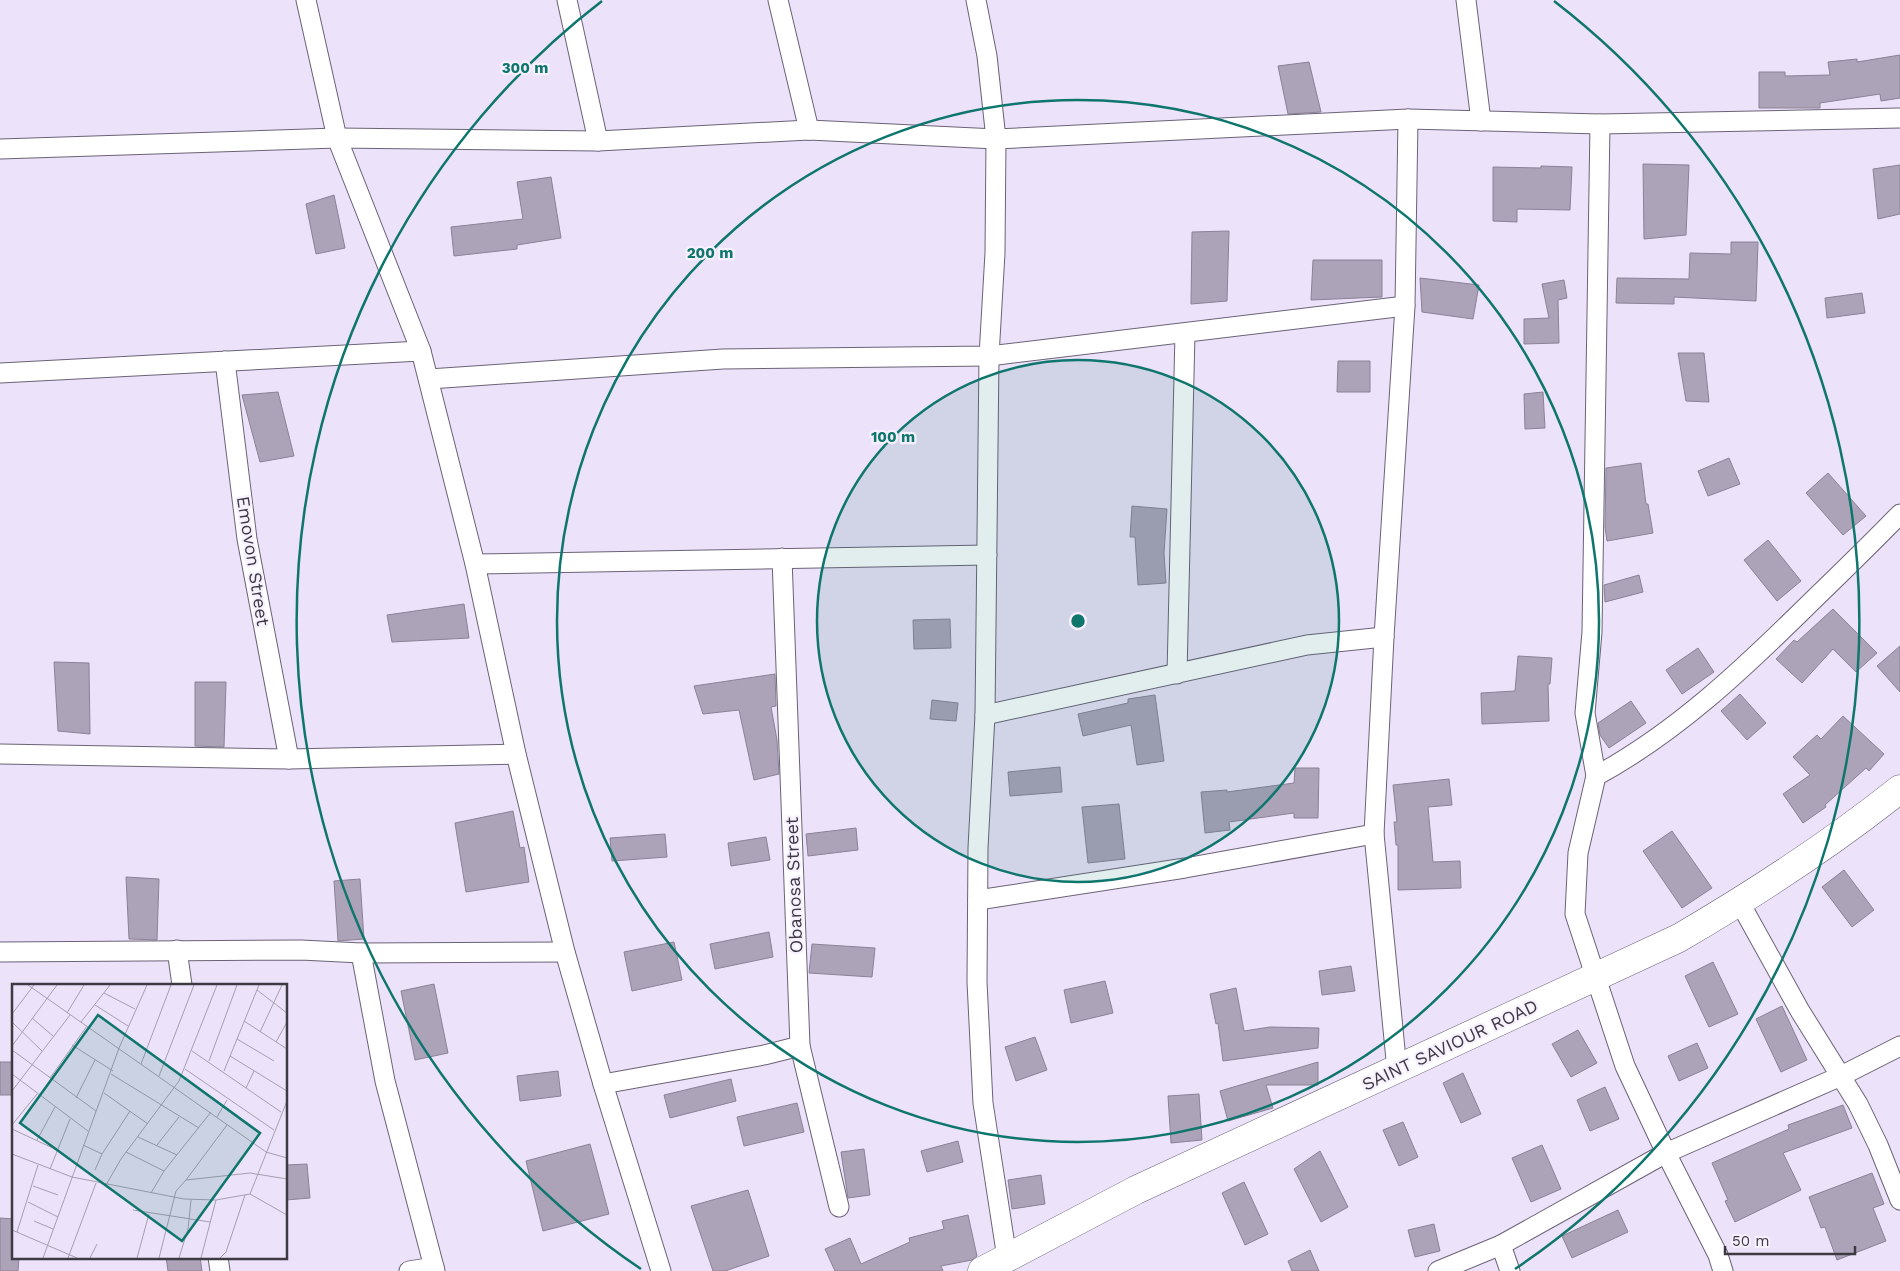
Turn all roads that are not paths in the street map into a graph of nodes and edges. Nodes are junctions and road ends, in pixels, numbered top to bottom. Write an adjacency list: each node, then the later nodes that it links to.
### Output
1 (306, 0): 11 (street)
2 (568, 0): 13 (street)
3 (778, 0): 10 (street)
4 (976, 0): 12 (street)
5 (1466, 0): 8 (street)
6 (1900, 118): 9 (street)
7 (1408, 120): 8 (street); 12 (street); 15 (street)
8 (1481, 121): 9 (street)
9 (1600, 124): 32 (street)
10 (809, 130): 12 (street); 13 (street)
11 (337, 138): 13 (street); 14 (street); 17 (street)
12 (996, 139): 18 (street)
13 (598, 141)
14 (0, 149)
15 (1406, 306): 16 (street); 26 (street)
16 (1185, 333): 18 (street); 27 (street)
17 (421, 351): 19 (street); 21 (street)
18 (989, 356): 21 (street); 23 (street)
19 (225, 361): 20 (street); 31 (street, Emovon Street)
20 (0, 373)
21 (429, 379): 25 (street)
22 (1900, 514): 32 (street)
23 (987, 555): 24 (street); 28 (street)
24 (782, 558): 25 (street); 43 (street, Obanosa Street)
25 (475, 564): 30 (street)
26 (1384, 637): 27 (street); 34 (street)
27 (1177, 674): 28 (street)
28 (985, 715): 35 (street)
29 (0, 754): 31 (street)
30 (516, 754): 31 (street); 39 (street)
31 (289, 759)
32 (1596, 776): 41 (street)
33 (1900, 789): 36 (street, SAINT SAVIOUR ROAD)
34 (1374, 834): 35 (street); 45 (street)
35 (978, 900): 53 (street)
36 (1740, 903): 41 (street, SAINT SAVIOUR ROAD); 46 (street)
37 (177, 950): 38 (street); 40 (street); 42 (street)
38 (0, 952)
39 (565, 952): 40 (street); 47 (street)
40 (362, 953): 54 (street)
41 (1595, 978): 45 (street, SAINT SAVIOUR ROAD); 48 (street)
42 (182, 984)
43 (800, 1046): 47 (street); 50 (street, Obanosa Street)
44 (1900, 1046): 46 (street)
45 (1397, 1070): 53 (street, SAINT SAVIOUR ROAD)
46 (1841, 1076): 48 (street); 49 (street)
47 (603, 1084): 57 (street)
48 (1666, 1153): 51 (street); 61 (street)
49 (1900, 1200)
50 (839, 1207)
51 (1501, 1245): 59 (street); 60 (street)
52 (218, 1258): 55 (street)
53 (1007, 1258): 58 (street, SAINT SAVIOUR ROAD)
54 (434, 1269): 56 (street)
55 (220, 1271)
56 (409, 1271)
57 (661, 1271)
58 (982, 1271)
59 (1438, 1271)
60 (1510, 1271)
61 (1723, 1271)

